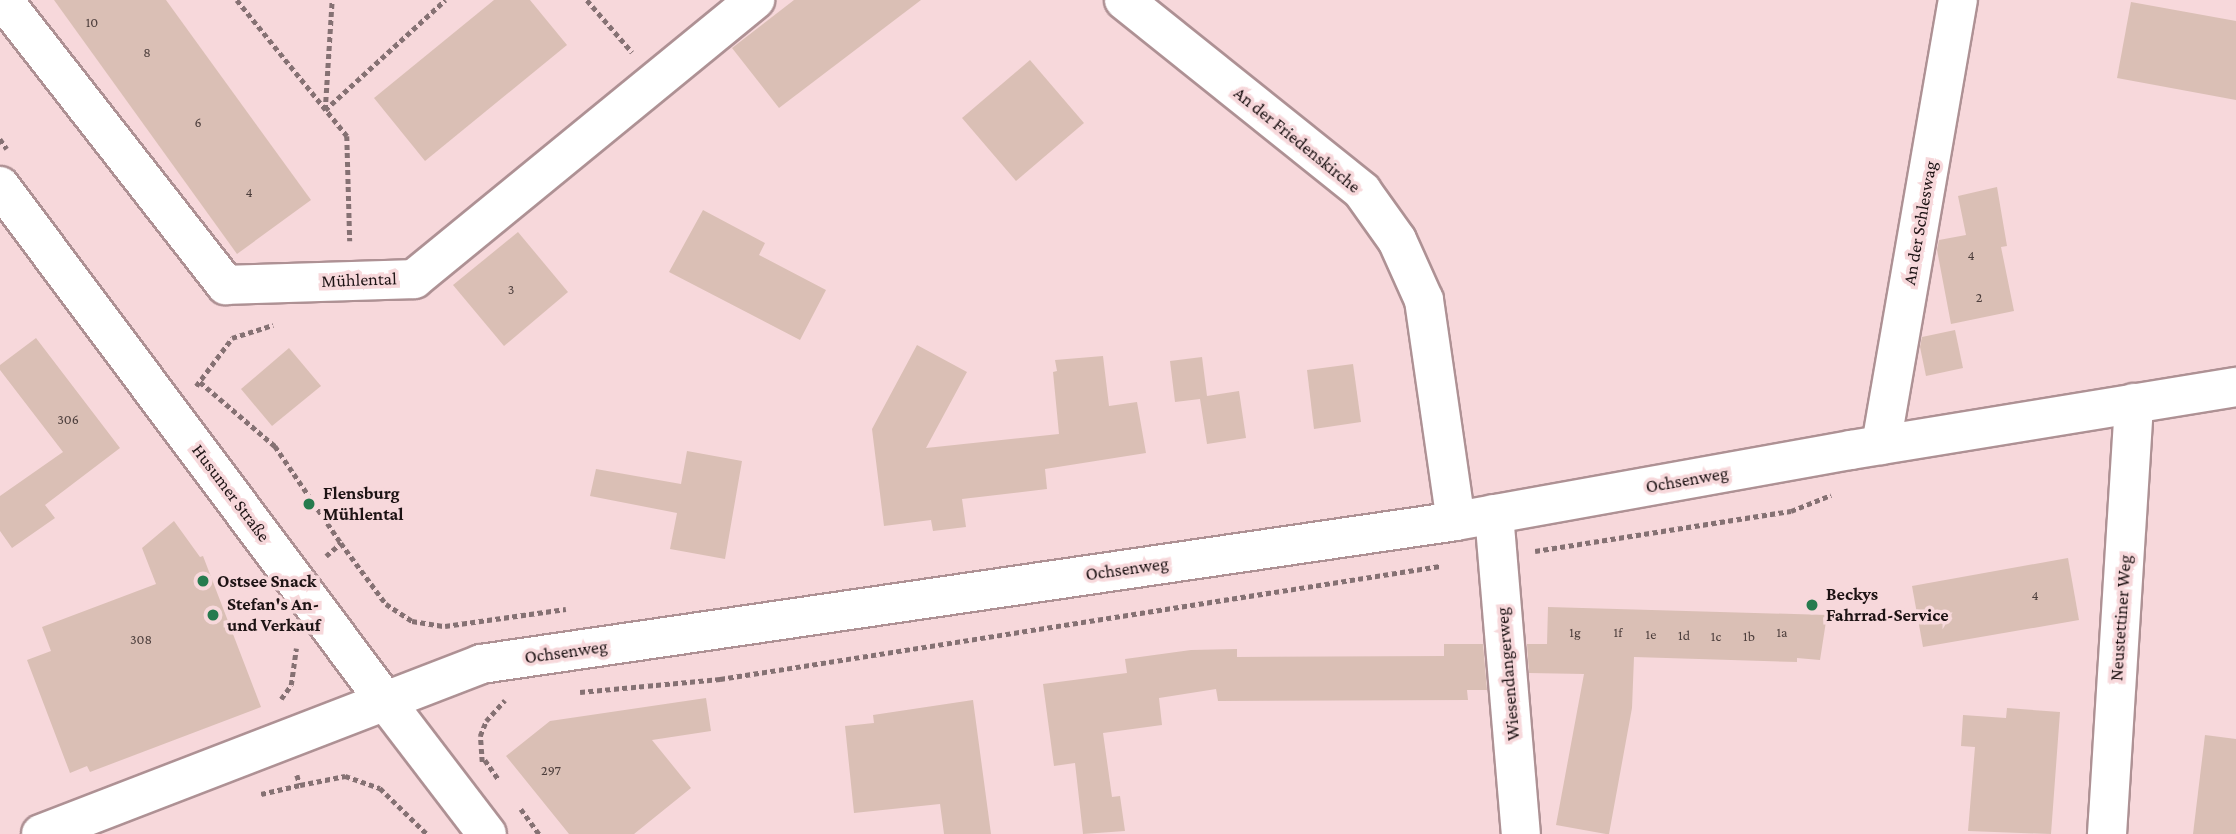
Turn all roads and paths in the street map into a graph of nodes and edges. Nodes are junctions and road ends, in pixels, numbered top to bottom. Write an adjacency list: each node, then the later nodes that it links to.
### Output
1 (3, 0): 13 (street, Mühlental)
2 (237, 0): 10 (path)
3 (332, 0): 10 (path)
4 (445, 0): 10 (path)
5 (587, 0): 9 (path)
6 (755, 0): 9 (street, Mühlental)
7 (1124, 0): 23 (street, An der Friedenskirche)
8 (1958, 0): 20 (street, An der Schleswag)
9 (655, 80): 13 (street, Mühlental)
10 (326, 110): 13 (path)
11 (0, 139): 12 (path)
12 (4, 168): 19 (street, Husumer Straße)
13 (351, 280)
14 (284, 322): 16 (path)
15 (191, 372): 16 (path)
16 (200, 382): 19 (path); 24 (path)
17 (2236, 387): 18 (street, Ochsenweg)
18 (2134, 403): 20 (street, Ochsenweg); 39 (street, Neustettiner Weg)
19 (167, 407): 26 (street, Husumer Straße)
20 (1881, 445): 22 (street, Ochsenweg)
21 (1835, 493): 25 (path)
22 (1494, 514): 23 (street, Ochsenweg); 25 (street, Wiesendangerweg)
23 (1457, 521): 28 (street, Ochsenweg)
24 (341, 543): 26 (path); 28 (path)
25 (1498, 557): 29 (path); 38 (street, Wiesendangerweg)
26 (296, 580): 32 (street, Husumer Straße)
27 (290, 637): 33 (path)
28 (491, 663): 31 (path); 32 (street, Ochsenweg)
29 (572, 693)
30 (519, 698): 31 (path)
31 (506, 699): 34 (path)
32 (386, 702): 33 (street, Ochsenweg); 34 (street, Husumer Straße)
33 (285, 740): 35 (street, Ochsenweg); 36 (path)
34 (452, 789): 37 (street, Husumer Straße)
35 (41, 834)
36 (427, 834)
37 (487, 834)
38 (1521, 834)
39 (2107, 834)

